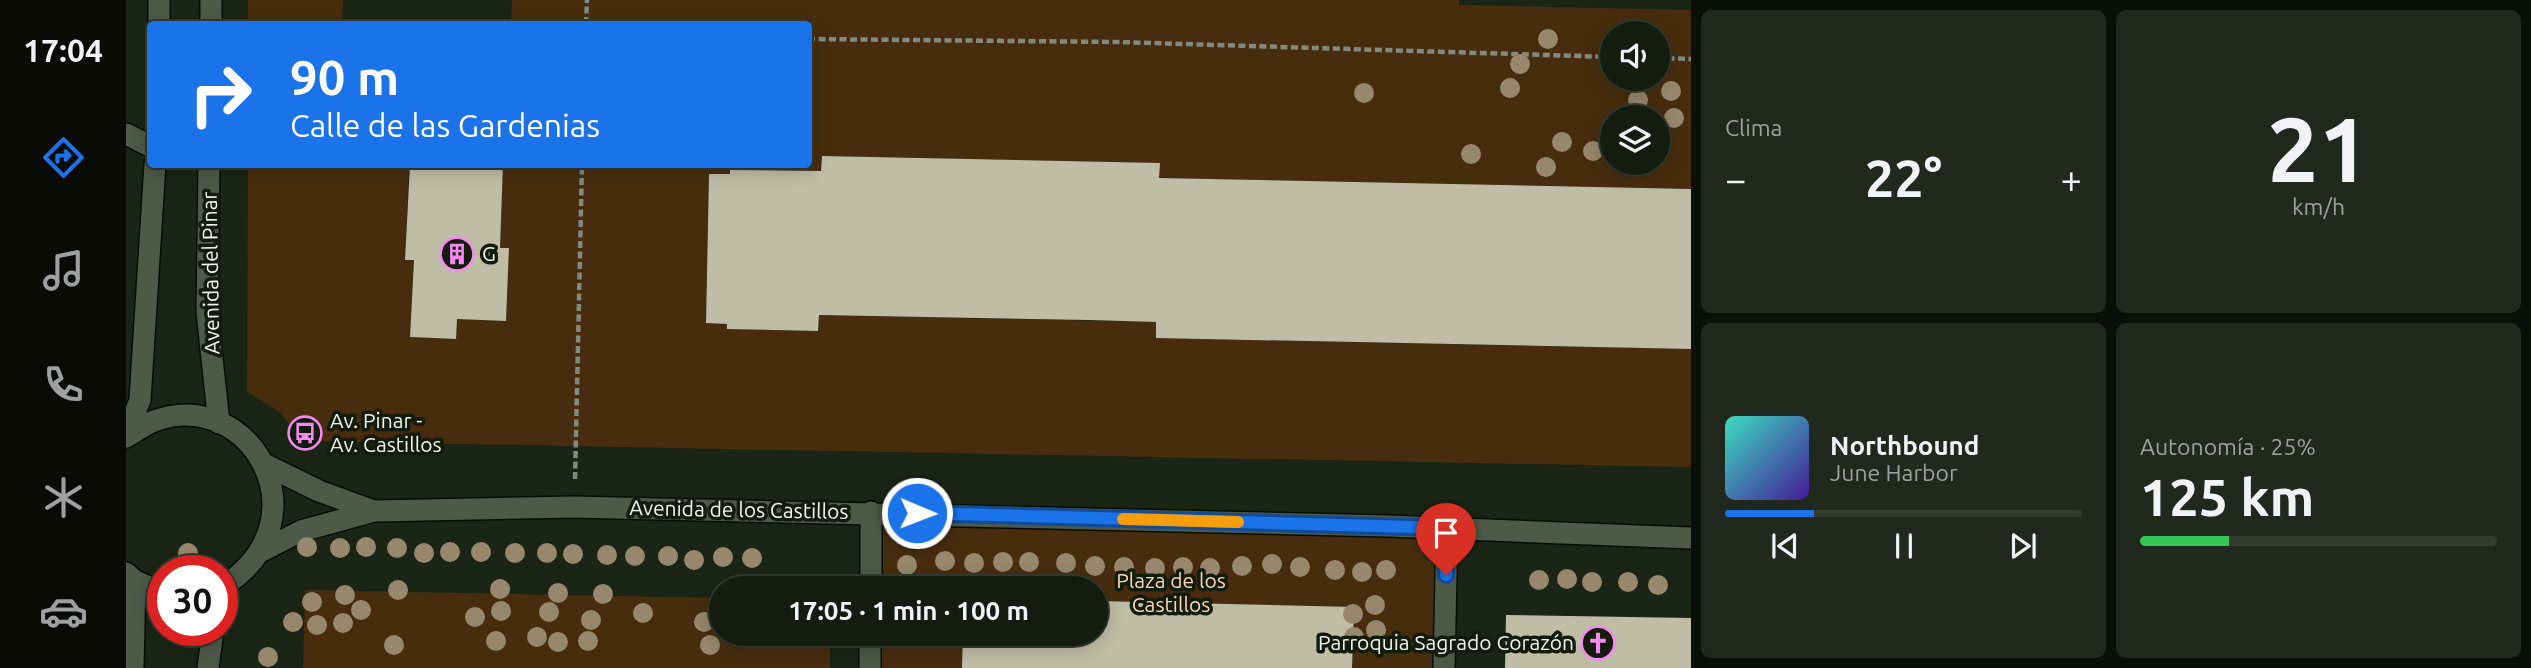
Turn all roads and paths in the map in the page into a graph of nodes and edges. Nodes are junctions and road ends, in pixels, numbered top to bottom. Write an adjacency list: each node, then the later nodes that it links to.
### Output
1 (159, 0): 4 (street)
2 (211, 0): 5 (street)
3 (587, 0): 6 (path)
4 (159, 21)
5 (211, 21)
6 (586, 21)
7 (812, 39): 8 (path)
8 (1600, 57)
9 (1670, 58): 10 (path)
10 (1691, 59)
11 (126, 134): 12 (street)
12 (147, 144)
13 (155, 168): 17 (street)
14 (209, 168): 16 (street, Avenida del Pinar)
15 (582, 168): 19 (path)
16 (219, 423): 17 (street); 18 (street)
17 (126, 437)
18 (264, 464): 20 (street, Avenida de los Castillos); 24 (street)
19 (574, 507): 20 (street, Avenida de los Castillos); 21 (street, Avenida de los Castillos)
20 (374, 511): 24 (street, Avenida de los Castillos)
21 (871, 512): 22 (street, Avenida de los Castillos); 25 (street)
22 (1447, 528): 23 (street, Avenida de los Castillos); 34 (street)
23 (1691, 538)
24 (262, 551): 27 (street)
25 (871, 576)
26 (130, 577): 28 (street); 31 (street)
27 (238, 577)
28 (147, 585)
29 (211, 646): 32 (street)
30 (870, 646): 33 (street)
31 (133, 668)
32 (208, 668)
33 (870, 668)
34 (1444, 668)

